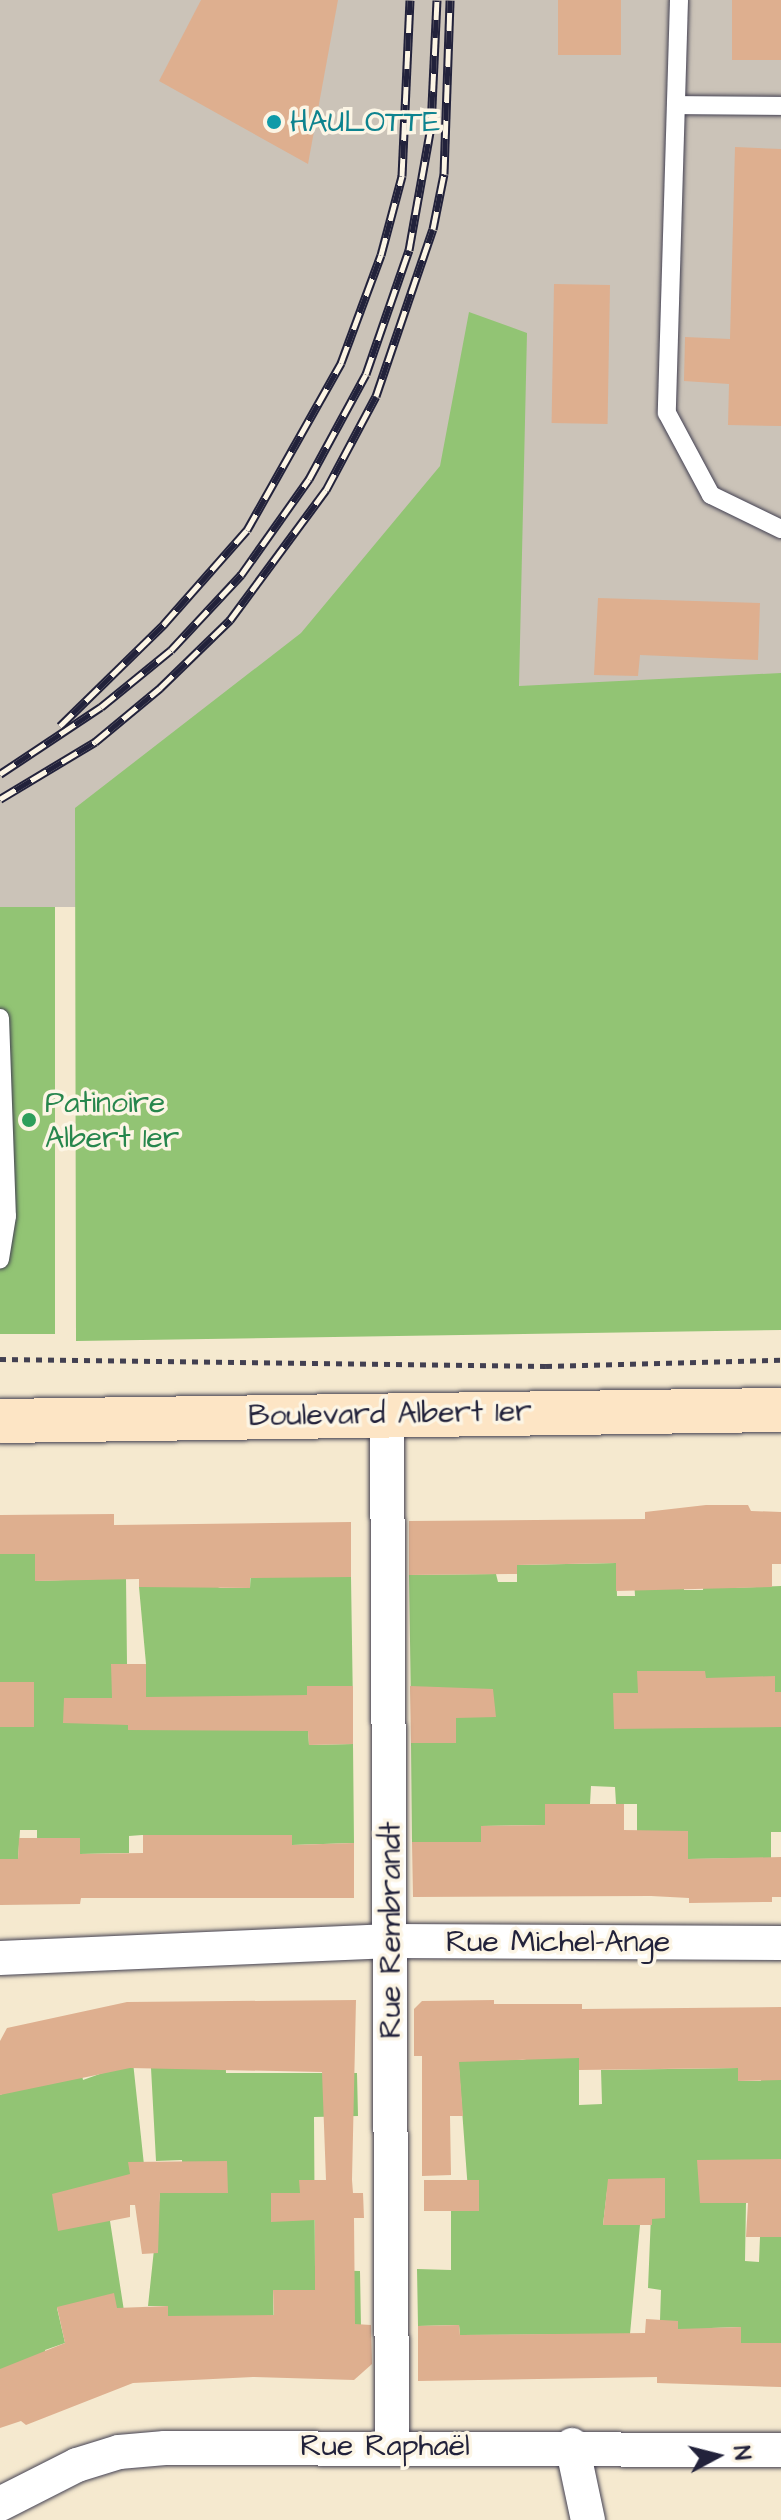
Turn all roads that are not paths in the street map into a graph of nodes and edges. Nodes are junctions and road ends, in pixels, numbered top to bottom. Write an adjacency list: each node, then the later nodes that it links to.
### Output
1 (679, 0): 2 (lane)
2 (676, 105): 3 (lane); 4 (lane)
3 (781, 106)
4 (781, 529)
5 (0, 1018): 6 (lane)
6 (0, 1259)
7 (781, 1410): 8 (main road, Boulevard Albert 1er)
8 (387, 1414): 9 (main road, Boulevard Albert 1er); 10 (street, Rue Rembrandt)
9 (0, 1421)
10 (391, 1941): 11 (street, Rue Michel-Ange); 12 (street, Rue Michel-Ange); 14 (street, Rue Rembrandt)
11 (781, 1943)
12 (0, 1958)
13 (572, 2445): 14 (street, Rue Raphaël); 15 (street, Rue Raphaël); 17 (street)
14 (392, 2446): 16 (street, Rue Raphaël)
15 (781, 2450)
16 (0, 2504)
17 (588, 2520)

